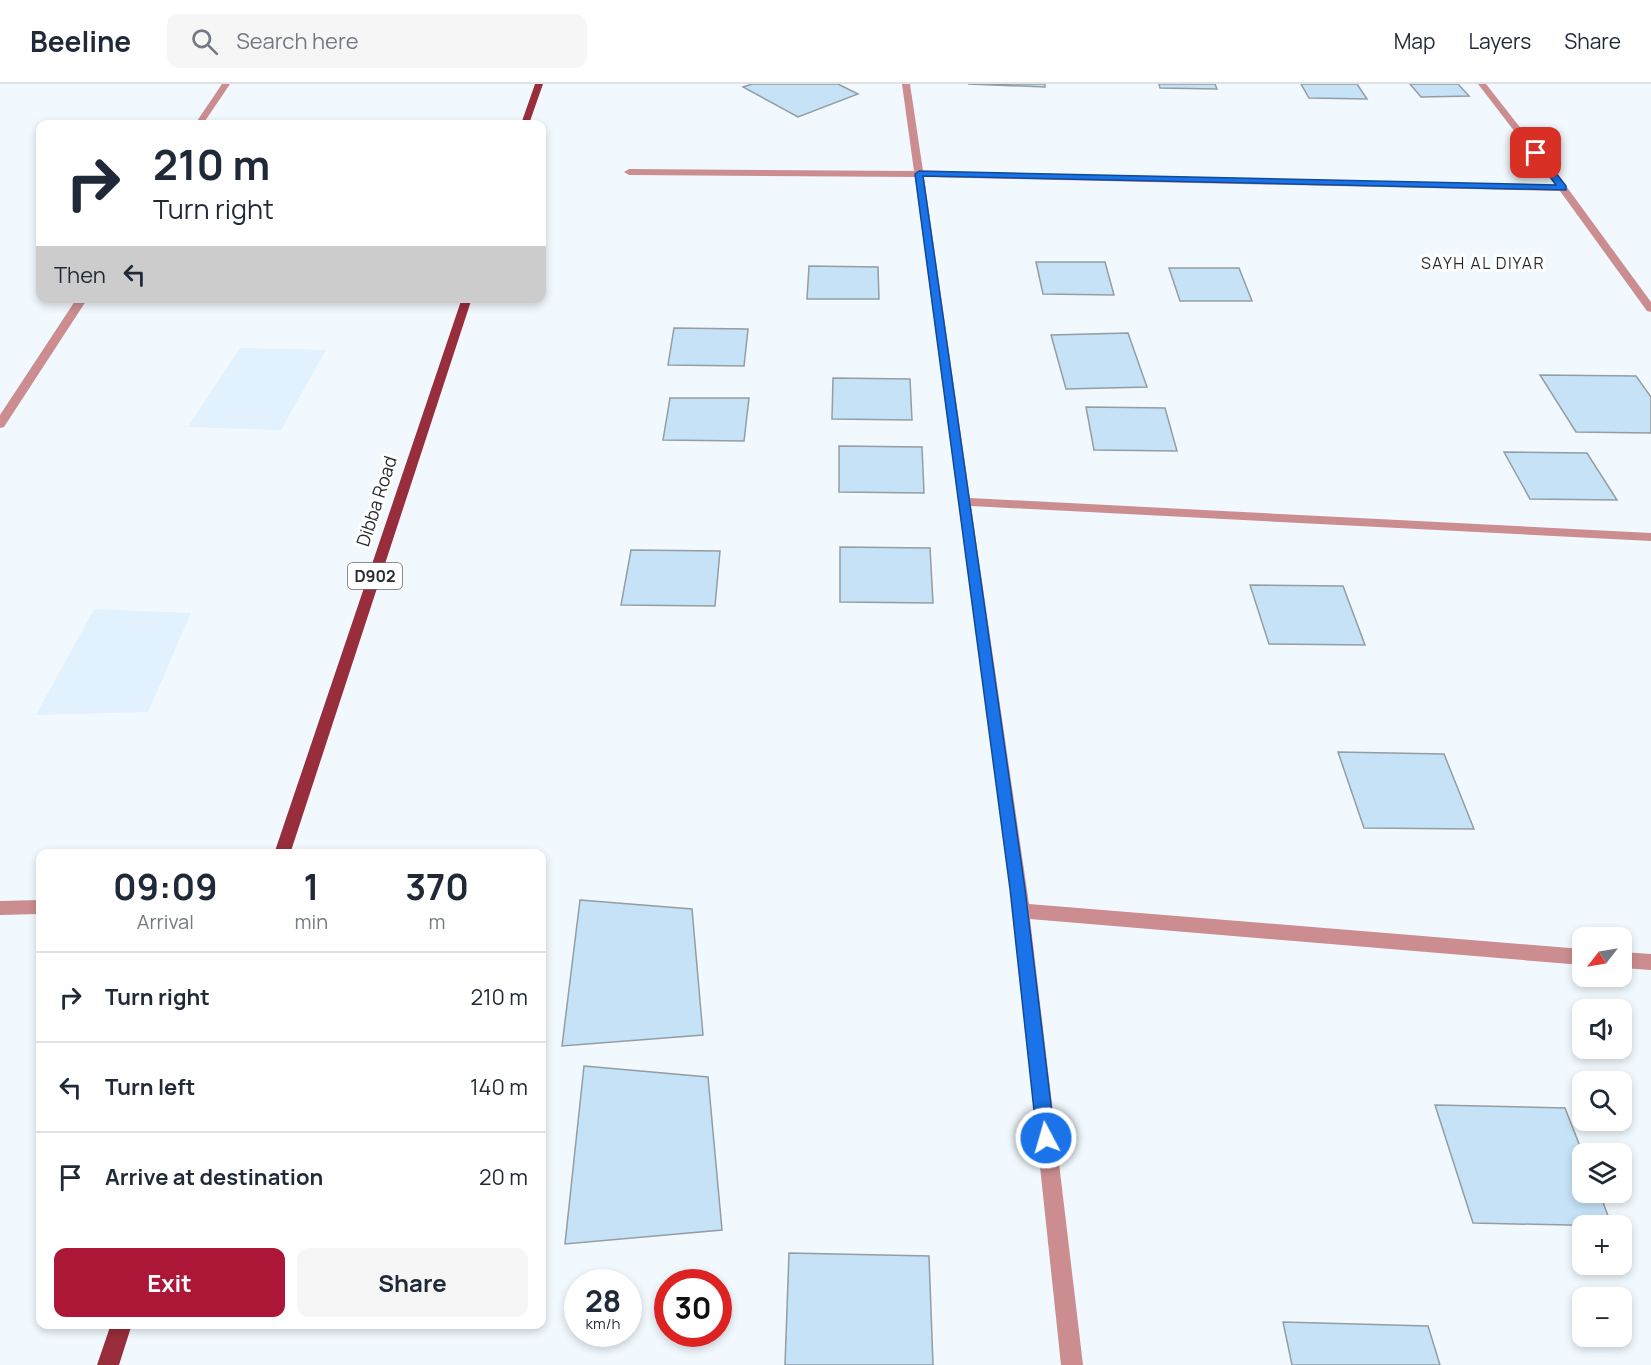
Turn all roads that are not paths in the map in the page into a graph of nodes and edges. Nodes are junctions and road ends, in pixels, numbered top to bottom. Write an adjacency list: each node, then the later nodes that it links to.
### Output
1 (226, 84): 5 (street)
2 (539, 84): 6 (main road)
3 (906, 84): 8 (street)
4 (1482, 84): 9 (street)
5 (202, 120)
6 (526, 120)
7 (628, 172): 8 (street)
8 (919, 174): 9 (street); 14 (street)
9 (1563, 188): 12 (street)
10 (80, 303): 13 (street)
11 (465, 303): 16 (main road, Dibba Road / D902)
12 (1651, 309)
13 (0, 424)
14 (965, 502): 15 (street); 19 (street)
15 (1651, 537)
16 (284, 849)
17 (36, 907): 18 (street)
18 (0, 908)
19 (1021, 911): 20 (street); 25 (street)
20 (1572, 956)
21 (1632, 961): 22 (street)
22 (1651, 963)
23 (120, 1329): 24 (main road)
24 (108, 1365)
25 (1072, 1365)

